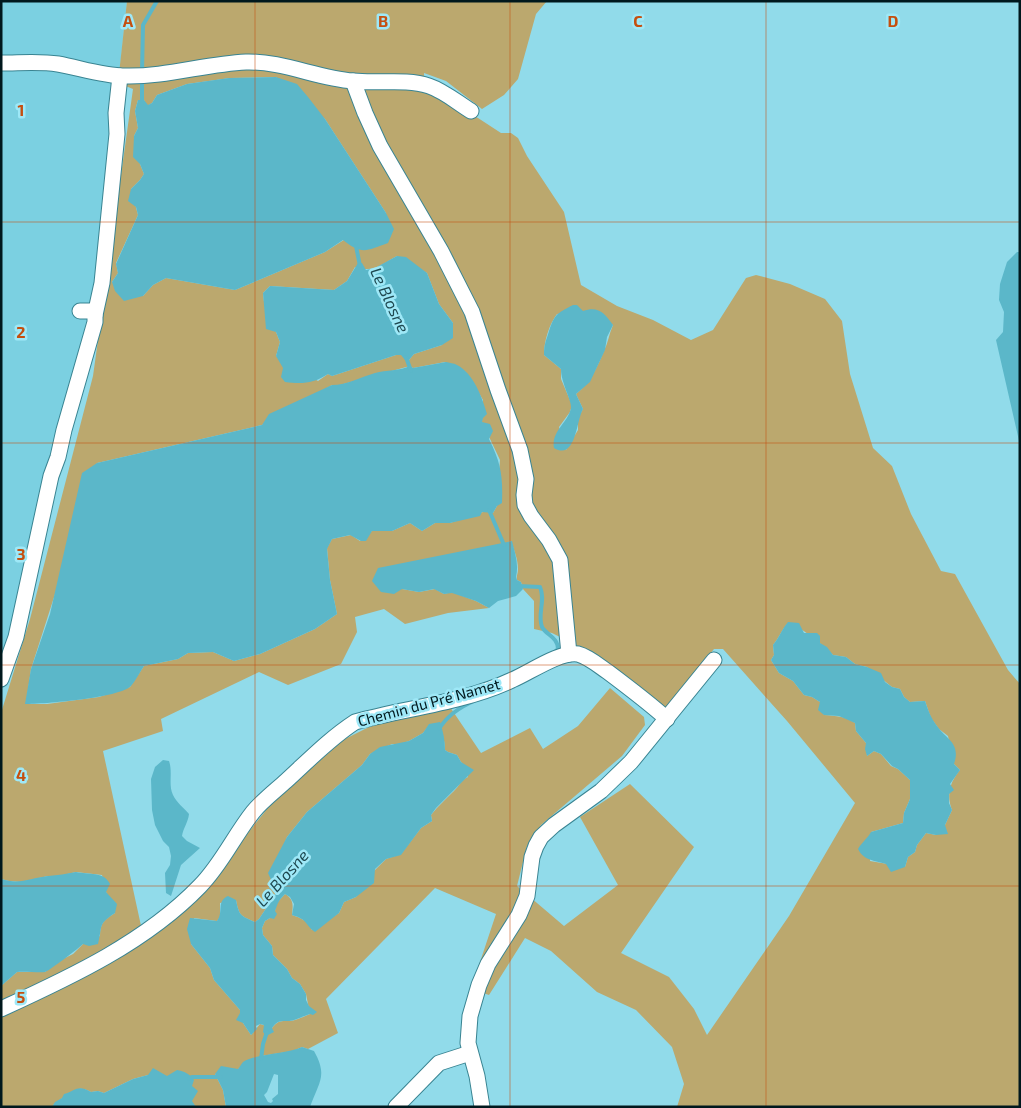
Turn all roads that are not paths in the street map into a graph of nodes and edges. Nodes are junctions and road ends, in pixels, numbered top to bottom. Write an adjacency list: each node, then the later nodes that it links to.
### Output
1 (1, 63): 2 (street)
2 (122, 76): 3 (street); 6 (street)
3 (353, 82): 4 (street); 7 (street)
4 (471, 111)
5 (80, 311): 6 (street)
6 (95, 315): 9 (street)
7 (569, 654): 10 (street); 11 (street, Chemin du Pré Namet)
8 (714, 660): 10 (street)
9 (1, 679)
10 (667, 719): 12 (street)
11 (1, 1009)
12 (470, 1053): 13 (street); 14 (street)
13 (396, 1107)
14 (482, 1107)

